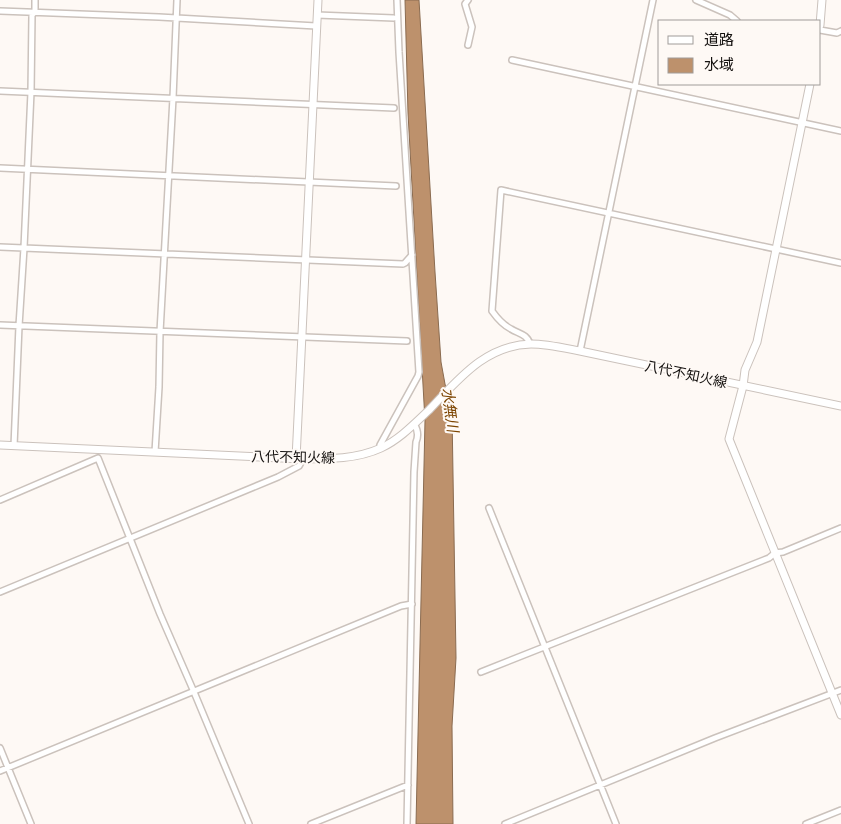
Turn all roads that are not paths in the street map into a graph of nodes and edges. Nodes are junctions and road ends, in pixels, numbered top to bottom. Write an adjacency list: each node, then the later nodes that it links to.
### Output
1 (35, 0): 10 (street)
2 (177, 0): 12 (street)
3 (318, 0): 11 (main road)
4 (397, 0): 40 (street)
5 (468, 0): 19 (street)
6 (653, 0): 22 (street)
7 (696, 0): 14 (street)
8 (822, 0): 15 (main road)
9 (0, 11): 10 (street)
10 (35, 12): 12 (street); 24 (street)
11 (317, 15): 13 (street); 16 (main road)
12 (176, 18): 16 (street); 25 (street)
13 (394, 18)
14 (736, 20)
15 (820, 20)
16 (316, 26): 26 (main road)
17 (821, 30): 18 (street)
18 (841, 31)
19 (468, 45)
20 (512, 60): 22 (street)
21 (810, 85): 28 (main road)
22 (635, 87): 28 (street); 35 (street)
23 (0, 91): 24 (street)
24 (32, 92): 25 (street); 31 (street)
25 (173, 98): 26 (street); 32 (street)
26 (312, 105): 27 (street); 33 (main road)
27 (394, 108)
28 (802, 122): 29 (street); 38 (main road)
29 (841, 131)
30 (0, 168): 31 (street)
31 (28, 169): 32 (street); 37 (street)
32 (169, 176): 33 (street); 39 (street)
33 (309, 183): 34 (street); 41 (main road)
34 (396, 186)
35 (609, 213): 38 (street); 48 (street); 49 (street)
36 (0, 247): 37 (street)
37 (24, 248): 39 (street); 44 (street)
38 (775, 249): 42 (street); 50 (main road)
39 (165, 254): 41 (street); 45 (street)
40 (412, 255): 41 (street); 55 (street)
41 (306, 260): 46 (main road)
42 (841, 263)
43 (0, 325): 44 (street)
44 (19, 326): 45 (street); 54 (street)
45 (160, 332): 46 (street); 56 (street)
46 (302, 337): 47 (street); 57 (main road)
47 (407, 341)
48 (530, 344): 49 (main road, 八代不知火線); 52 (main road, 八代不知火線)
49 (580, 351): 50 (main road, 八代不知火線)
50 (742, 386): 51 (main road, 八代不知火線); 62 (main road)
51 (841, 406)
52 (416, 423): 55 (main road, 八代不知火線); 64 (street)
53 (0, 445): 54 (main road, 八代不知火線)
54 (14, 446): 56 (main road, 八代不知火線)
55 (380, 448): 57 (main road, 八代不知火線)
56 (155, 452): 57 (main road, 八代不知火線)
57 (299, 459): 61 (street)
58 (0, 500): 61 (street)
59 (489, 508): 65 (street)
60 (841, 528): 62 (street)
61 (130, 538): 63 (street); 68 (street)
62 (775, 553): 65 (street); 69 (main road)
63 (0, 592)
64 (412, 604): 68 (street); 74 (street)
65 (545, 646): 66 (street); 75 (street)
66 (481, 672)
67 (841, 690): 69 (street)
68 (194, 692): 72 (street); 78 (street)
69 (832, 694): 70 (main road); 75 (street)
70 (841, 715)
71 (0, 748): 72 (street)
72 (8, 768): 73 (street); 77 (street)
73 (0, 771)
74 (408, 785): 79 (street); 80 (street)
75 (601, 786): 81 (street); 82 (street)
76 (841, 810): 83 (street)
77 (31, 824)
78 (248, 824)
79 (311, 824)
80 (407, 824)
81 (505, 824)
82 (616, 824)
83 (806, 824)

